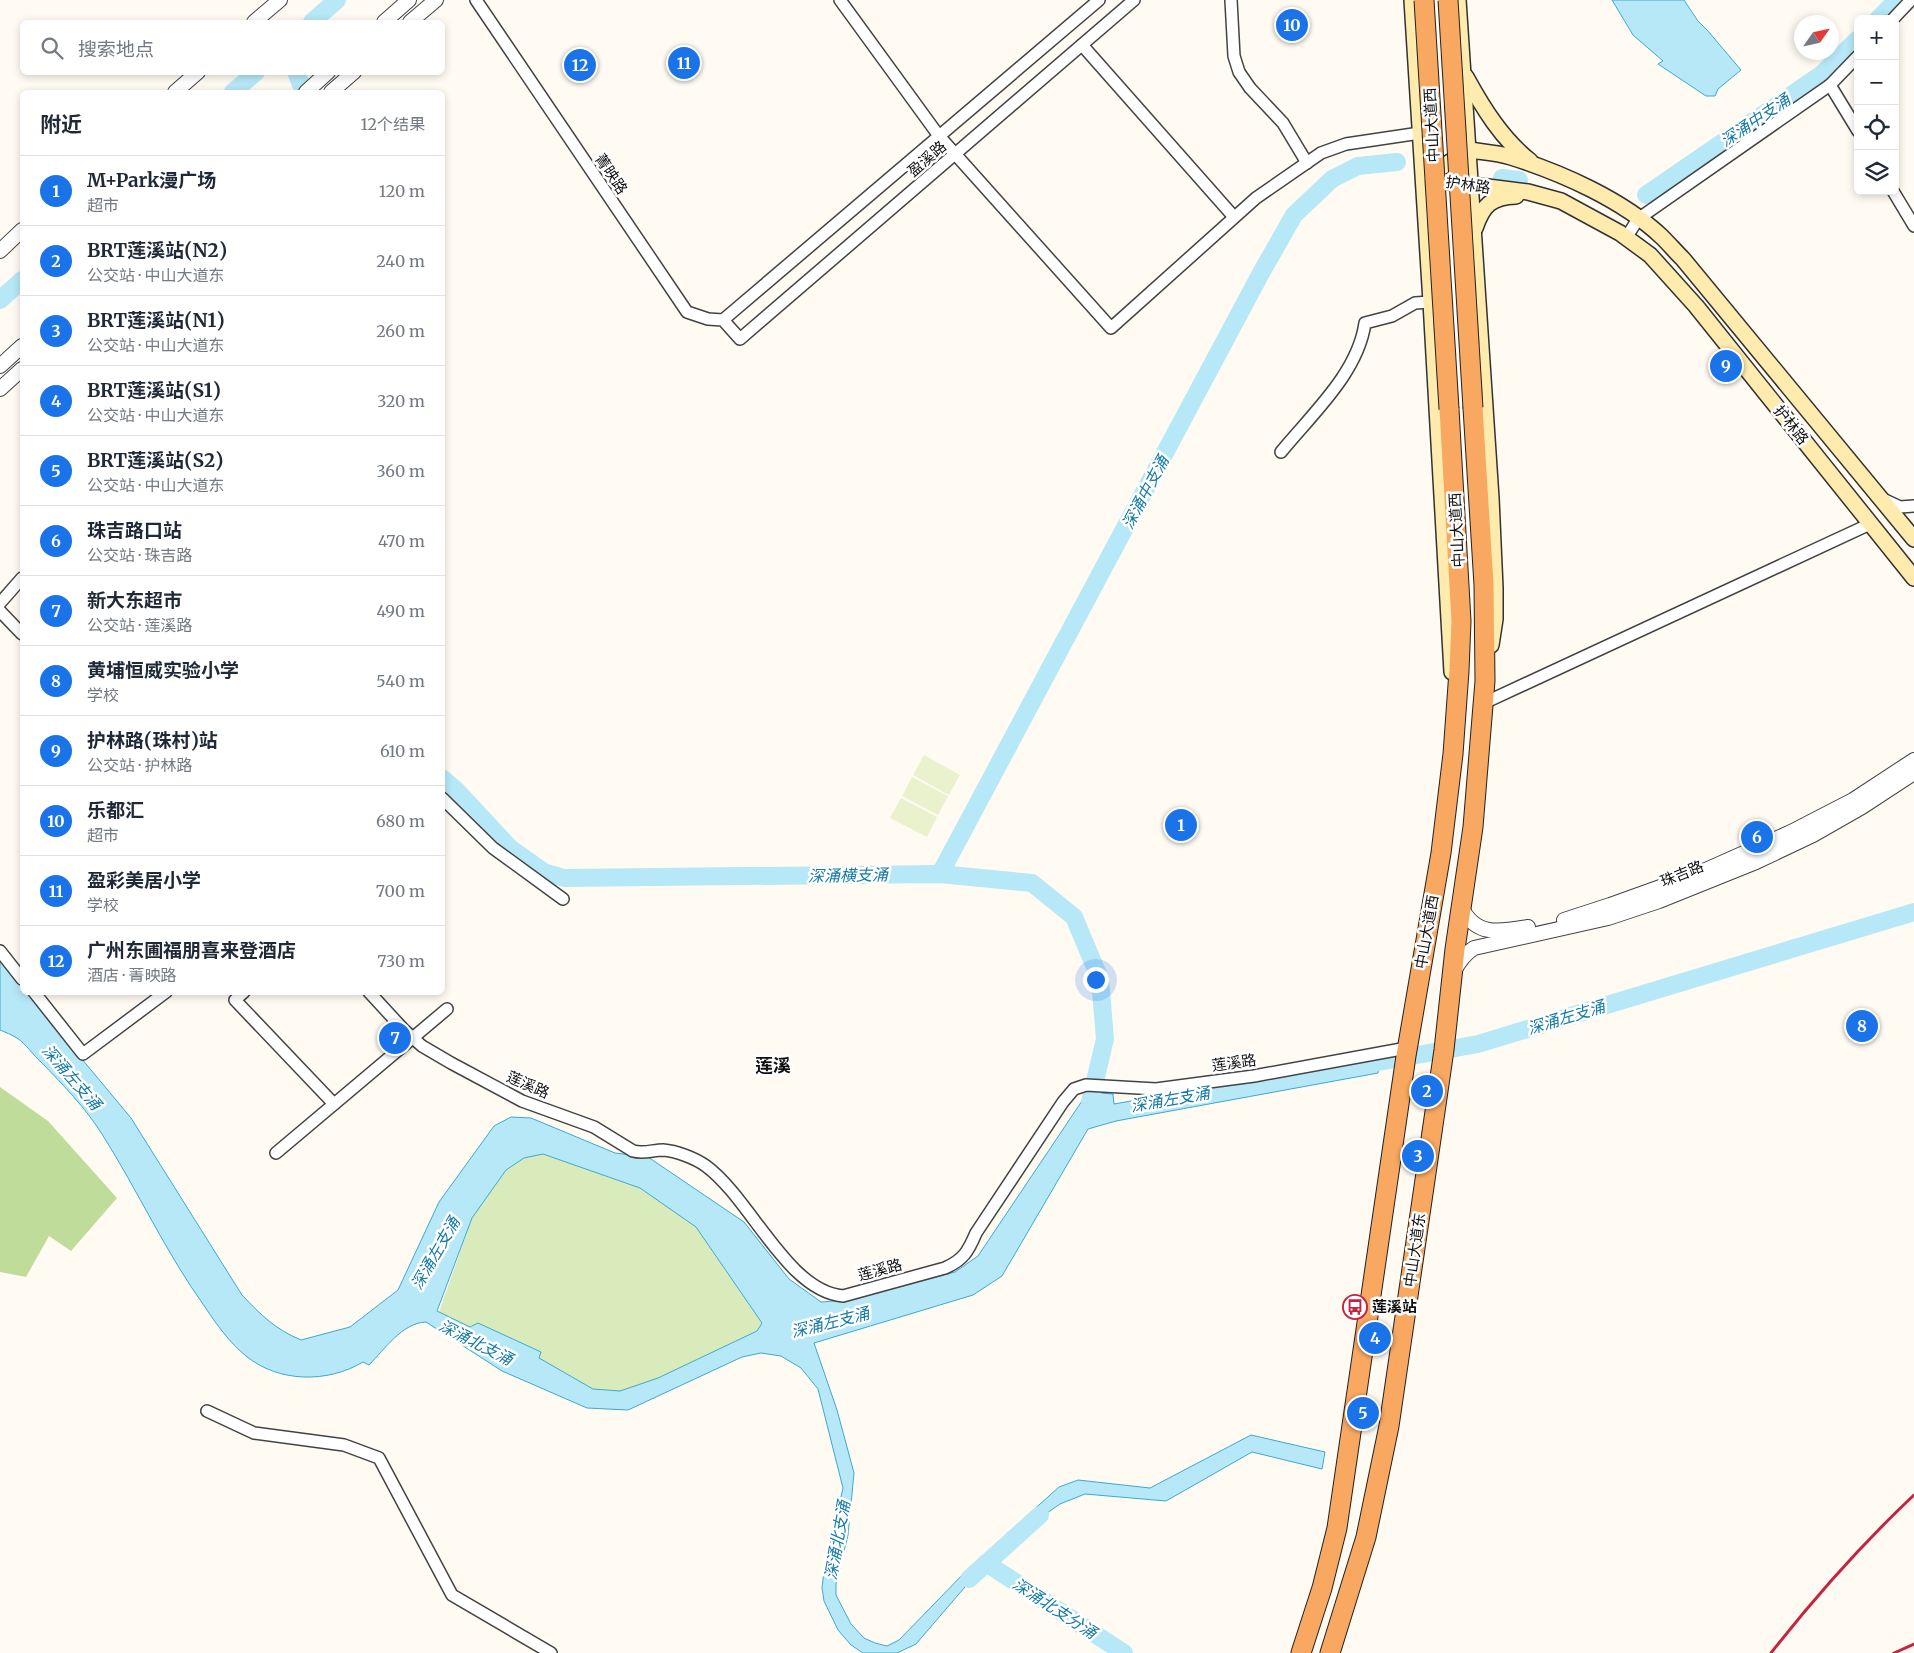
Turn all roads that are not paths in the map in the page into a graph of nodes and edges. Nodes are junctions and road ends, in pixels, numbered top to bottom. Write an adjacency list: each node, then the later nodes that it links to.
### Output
1 (280, 0): 15 (street)
2 (410, 0): 16 (street)
3 (436, 0): 17 (street)
4 (476, 0): 50 (street, 菁映路)
5 (840, 0): 33 (street)
6 (1099, 0): 33 (street, 盈溪路)
7 (1134, 0): 19 (street, 盈溪路)
8 (1230, 0): 36 (street)
9 (1412, 0): 18 (main road)
10 (1424, 0): 67 (highway, 中山大道西, bridge)
11 (1448, 0): 65 (highway, 中山大道西, bridge)
12 (1458, 0): 20 (main road)
13 (1911, 5): 14 (street)
14 (1898, 15)
15 (256, 20)
16 (386, 20)
17 (412, 20)
18 (1414, 44): 20 (main road); 32 (main road)
19 (1082, 45): 35 (street, 盈溪路); 42 (street)
20 (1462, 46): 22 (main road)
21 (1854, 60): 27 (street)
22 (1463, 71): 34 (main road); 37 (main road)
23 (195, 75): 28 (street)
24 (326, 75): 29 (street)
25 (330, 75): 30 (street)
26 (351, 75): 30 (street)
27 (1830, 85): 31 (street); 43 (street)
28 (177, 90)
29 (308, 90)
30 (334, 90)
31 (1854, 125)
32 (1420, 133): 36 (street); 38 (main road)
33 (939, 136): 35 (street); 50 (street, 盈溪路)
34 (1469, 150): 37 (main road, 护林路); 38 (main road, 护林路); 39 (main road)
35 (955, 155): 42 (street); 50 (street, 盈溪路)
36 (1307, 163): 42 (street)
37 (1537, 167): 43 (main road, 护林路)
38 (1423, 179): 39 (main road, 护林路); 49 (main road)
39 (1472, 186): 40 (main road, 护林路); 46 (main road)
40 (1536, 194): 46 (main road); 47 (main road, 护林路)
41 (1896, 195): 44 (street)
42 (1234, 217)
43 (1638, 219): 47 (street); 56 (main road, 护林路)
44 (1914, 226)
45 (20, 232): 48 (street)
46 (1474, 232): 65 (main road)
47 (1626, 238): 58 (main road, 护林路)
48 (0, 251)
49 (1431, 302): 55 (street); 67 (main road)
50 (723, 320)
51 (20, 348): 52 (street)
52 (0, 366)
53 (20, 371): 54 (street)
54 (0, 389)
55 (1281, 452)
56 (1880, 498): 57 (street); 59 (main road, 护林路)
57 (1914, 506)
58 (1870, 524): 60 (main road, 护林路); 66 (street)
59 (1914, 539)
60 (1914, 578)
61 (20, 580): 62 (street)
62 (0, 603)
63 (0, 611): 64 (street)
64 (20, 632)
65 (1485, 680): 66 (highway, 中山大道西)
66 (1484, 703): 72 (highway, 中山大道西)
67 (1455, 722): 83 (highway, 中山大道西)
68 (1914, 760): 72 (street, 珠吉路)
69 (1914, 773): 74 (street, 珠吉路)
70 (445, 801): 71 (street)
71 (563, 899)
72 (1461, 907): 74 (highway, 中山大道西)
73 (0, 951): 75 (street)
74 (1453, 972): 82 (highway, 中山大道西)
75 (20, 976)
76 (36, 995): 77 (street)
77 (162, 995)
78 (241, 995): 84 (street)
79 (371, 995): 81 (street, 莲溪路)
80 (447, 1009): 81 (street)
81 (413, 1038): 83 (street, 莲溪路); 84 (street)
82 (1444, 1050): 89 (highway, 中山大道东)
83 (1407, 1052): 88 (highway)
84 (334, 1104): 85 (street)
85 (276, 1153)
86 (207, 1411): 87 (street)
87 (551, 1653)
88 (1301, 1653)
89 (1330, 1653)

